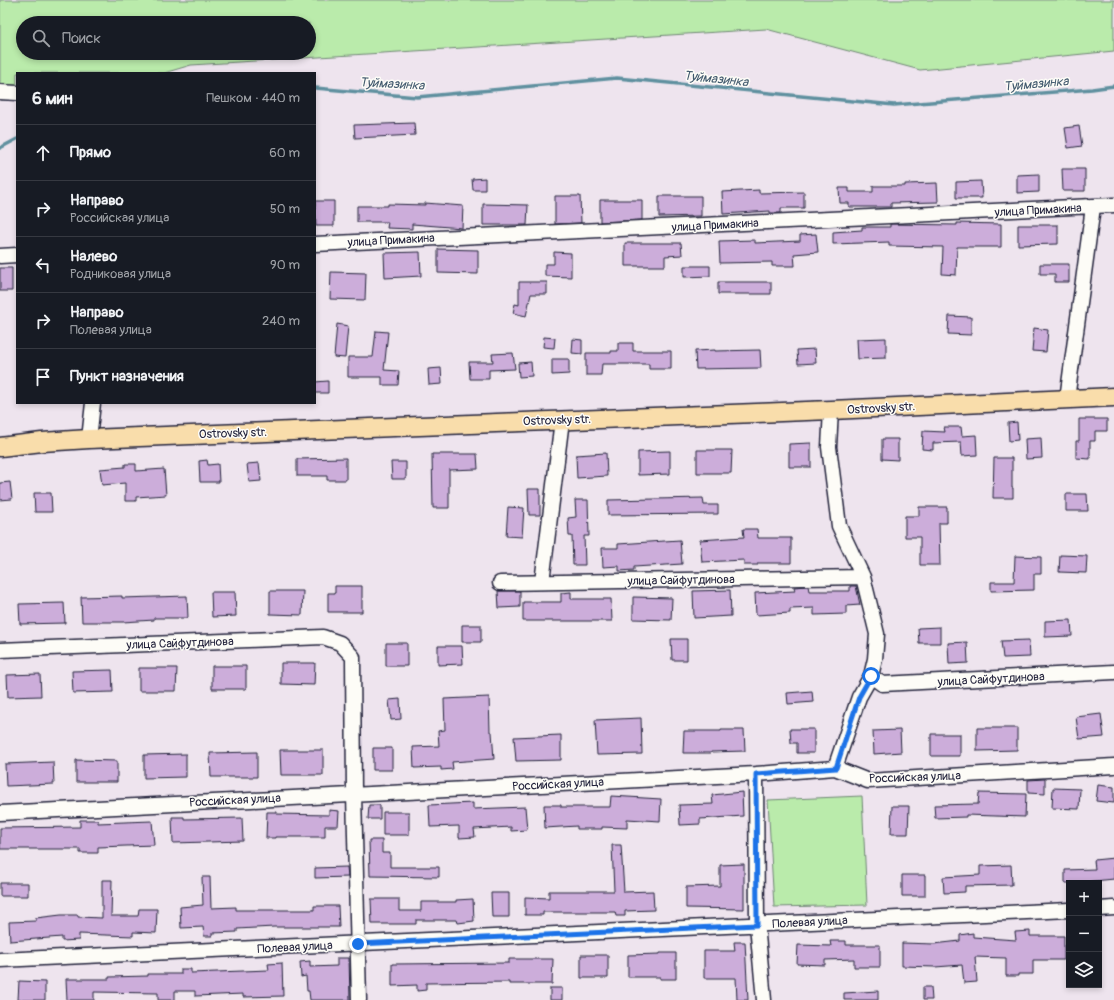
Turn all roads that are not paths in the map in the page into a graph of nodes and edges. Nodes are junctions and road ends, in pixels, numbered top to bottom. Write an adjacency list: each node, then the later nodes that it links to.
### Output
1 (0, 92): 2 (street)
2 (16, 93)
3 (1114, 205): 4 (street, улица Примакина)
4 (1093, 207): 5 (street, улица Примакина); 9 (street)
5 (316, 244)
6 (0, 256): 7 (street)
7 (16, 256)
8 (1114, 397): 9 (main road, Ostrovsky str.)
9 (1067, 399): 11 (main road, Ostrovsky str.)
10 (93, 404): 13 (street)
11 (831, 410): 12 (main road, Ostrovsky str.); 15 (street)
12 (562, 420): 13 (main road, Ostrovsky str.); 16 (street)
13 (90, 439): 14 (main road, Ostrovsky str.)
14 (0, 448)
15 (863, 577): 16 (street, улица Сайфутдинова); 20 (street)
16 (542, 582): 17 (street, улица Сайфутдинова)
17 (500, 583)
18 (0, 650): 24 (street, улица Сайфутдинова)
19 (1114, 672): 20 (street, улица Сайфутдинова)
20 (871, 676): 22 (street)
21 (1114, 766): 22 (street, Российская улица)
22 (836, 768): 23 (street, Российская улица)
23 (756, 774): 24 (street, Российская улица); 29 (street)
24 (354, 794): 25 (street, Российская улица); 30 (street)
25 (0, 813)
26 (1102, 908): 27 (street)
27 (1114, 908)
28 (1066, 910): 29 (street, Полевая улица)
29 (757, 925): 30 (street, Полевая улица); 33 (street)
30 (358, 944): 31 (street, Полевая улица); 32 (street)
31 (0, 960)
32 (359, 1000)
33 (764, 1000)

